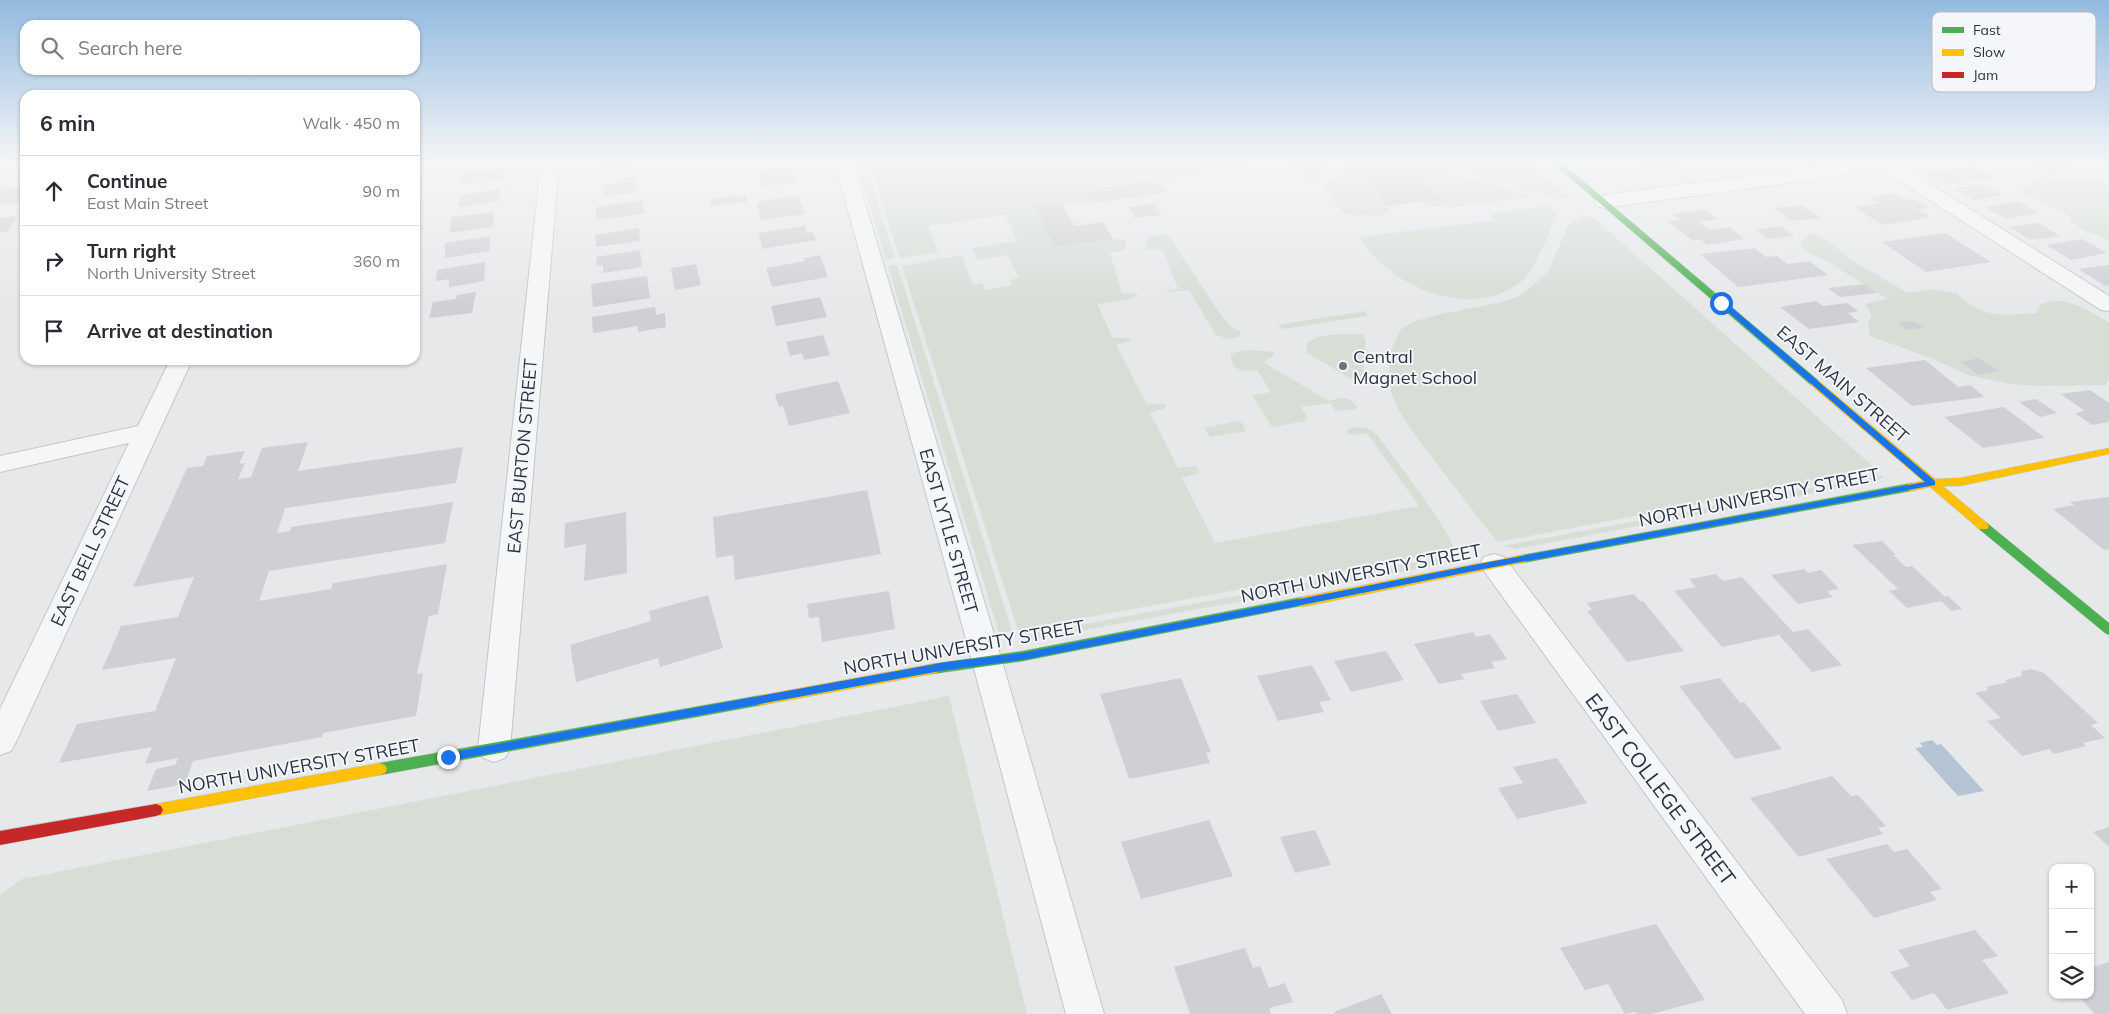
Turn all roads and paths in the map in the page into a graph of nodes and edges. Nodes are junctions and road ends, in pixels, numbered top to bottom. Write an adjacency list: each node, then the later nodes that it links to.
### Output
1 (545, 210): 15 (street, EAST BURTON STREET)
2 (858, 210): 13 (street, EAST LYTLE STREET)
3 (1614, 210): 10 (street, EAST MAIN STREET)
4 (1962, 210): 5 (street)
5 (2109, 305)
6 (178, 365): 7 (street, EAST BELL STREET)
7 (145, 432): 9 (street); 14 (street, EAST BELL STREET)
8 (2109, 451): 10 (street, NORTH UNIVERSITY STREET)
9 (0, 464)
10 (1932, 483): 11 (street, NORTH UNIVERSITY STREET); 12 (street, EAST MAIN STREET)
11 (1494, 564): 13 (street, NORTH UNIVERSITY STREET); 18 (street, EAST COLLEGE STREET)
12 (2109, 630)
13 (987, 661): 15 (street, NORTH UNIVERSITY STREET); 17 (street, EAST LYTLE STREET)
14 (0, 742)
15 (494, 749): 16 (street, NORTH UNIVERSITY STREET)
16 (0, 838)
17 (1085, 1014)
18 (1828, 1014)

